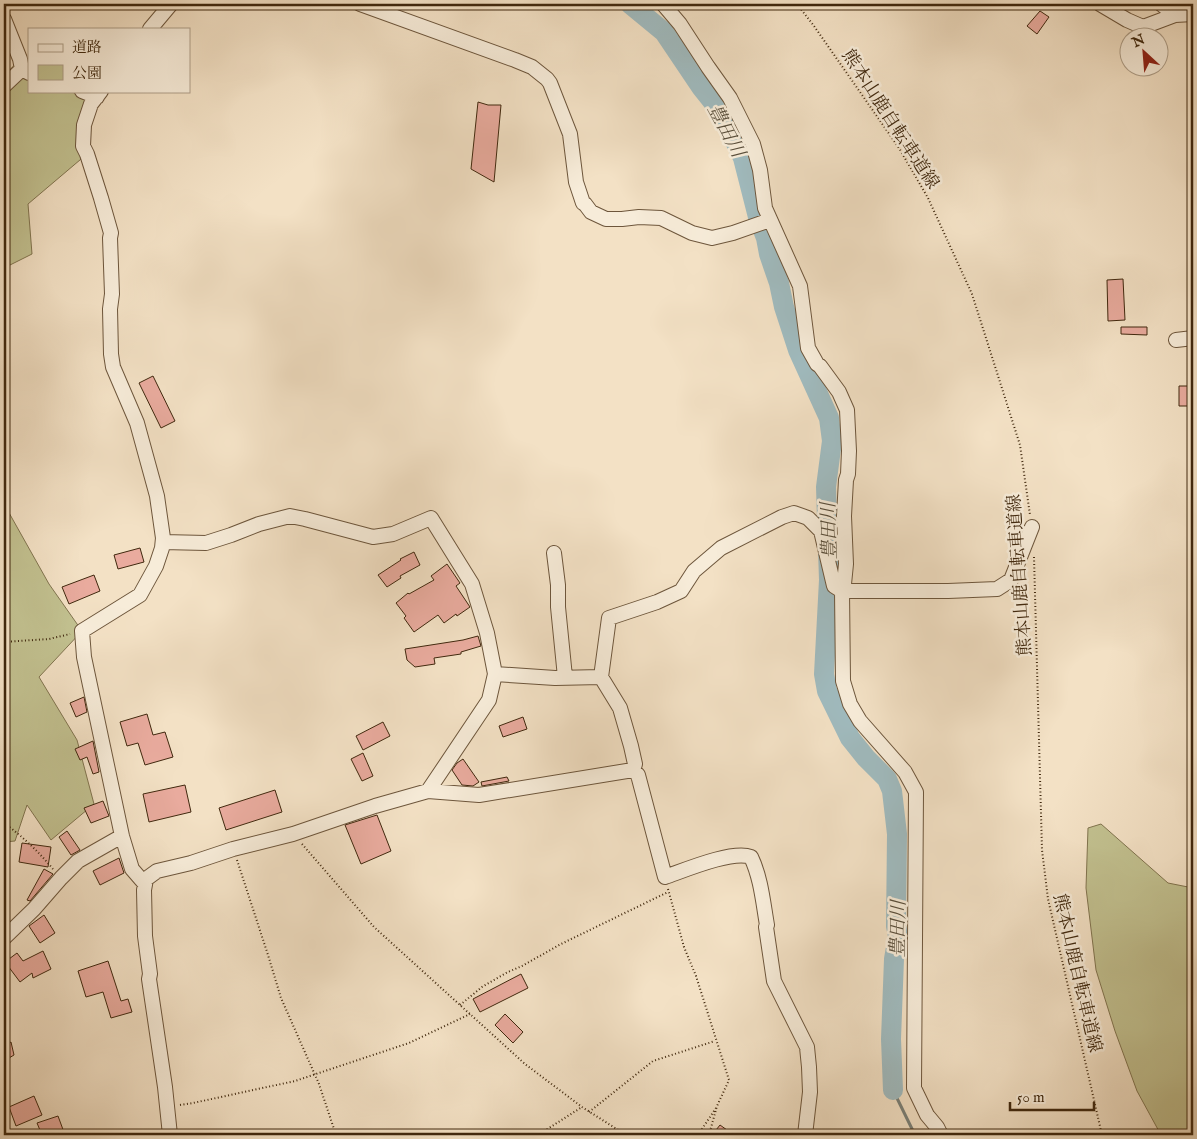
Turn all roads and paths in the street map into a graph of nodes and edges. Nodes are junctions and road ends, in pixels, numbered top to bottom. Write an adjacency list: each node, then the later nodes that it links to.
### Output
1 (171, 4): 11 (street)
2 (360, 4): 15 (street)
3 (663, 4): 15 (street)
4 (796, 4): 18 (path, 熊本山鹿自転車道線)
5 (1100, 4): 9 (street)
6 (1161, 4): 9 (street)
7 (1185, 4): 8 (street)
8 (1193, 14): 9 (street)
9 (1175, 15)
10 (4, 19): 12 (street)
11 (151, 28)
12 (26, 71): 13 (street)
13 (4, 86)
14 (99, 94): 19 (street)
15 (770, 220): 22 (street)
16 (1193, 338): 17 (street)
17 (1176, 340)
18 (1032, 527): 22 (street)
19 (163, 542): 23 (street); 25 (street)
20 (554, 554): 26 (street)
21 (1034, 556): 53 (path, 熊本山鹿自転車道線)
22 (842, 591): 27 (street); 52 (street)
23 (82, 631): 24 (path); 32 (street)
24 (4, 642)
25 (495, 674): 26 (street); 29 (street)
26 (565, 677): 27 (street)
27 (601, 677): 28 (street)
28 (633, 770): 29 (street); 51 (street)
29 (428, 791): 31 (street)
30 (4, 823): 34 (path)
31 (293, 834): 33 (street); 37 (path)
32 (122, 836): 34 (street); 35 (street)
33 (233, 849): 35 (street); 40 (path)
34 (61, 878): 36 (street)
35 (145, 884): 42 (street)
36 (4, 938)
37 (460, 1005): 38 (path); 39 (path)
38 (470, 1014): 40 (path); 43 (path)
39 (716, 1040): 41 (path); 44 (path)
40 (315, 1074): 42 (path); 46 (path)
41 (717, 1106): 49 (path); 50 (path)
42 (168, 1107): 45 (street)
43 (582, 1107): 44 (path); 47 (path)
44 (589, 1112): 48 (path)
45 (170, 1135)
46 (336, 1135)
47 (538, 1135)
48 (626, 1135)
49 (698, 1135)
50 (709, 1135)
51 (805, 1135)
52 (941, 1135)
53 (1102, 1135)

